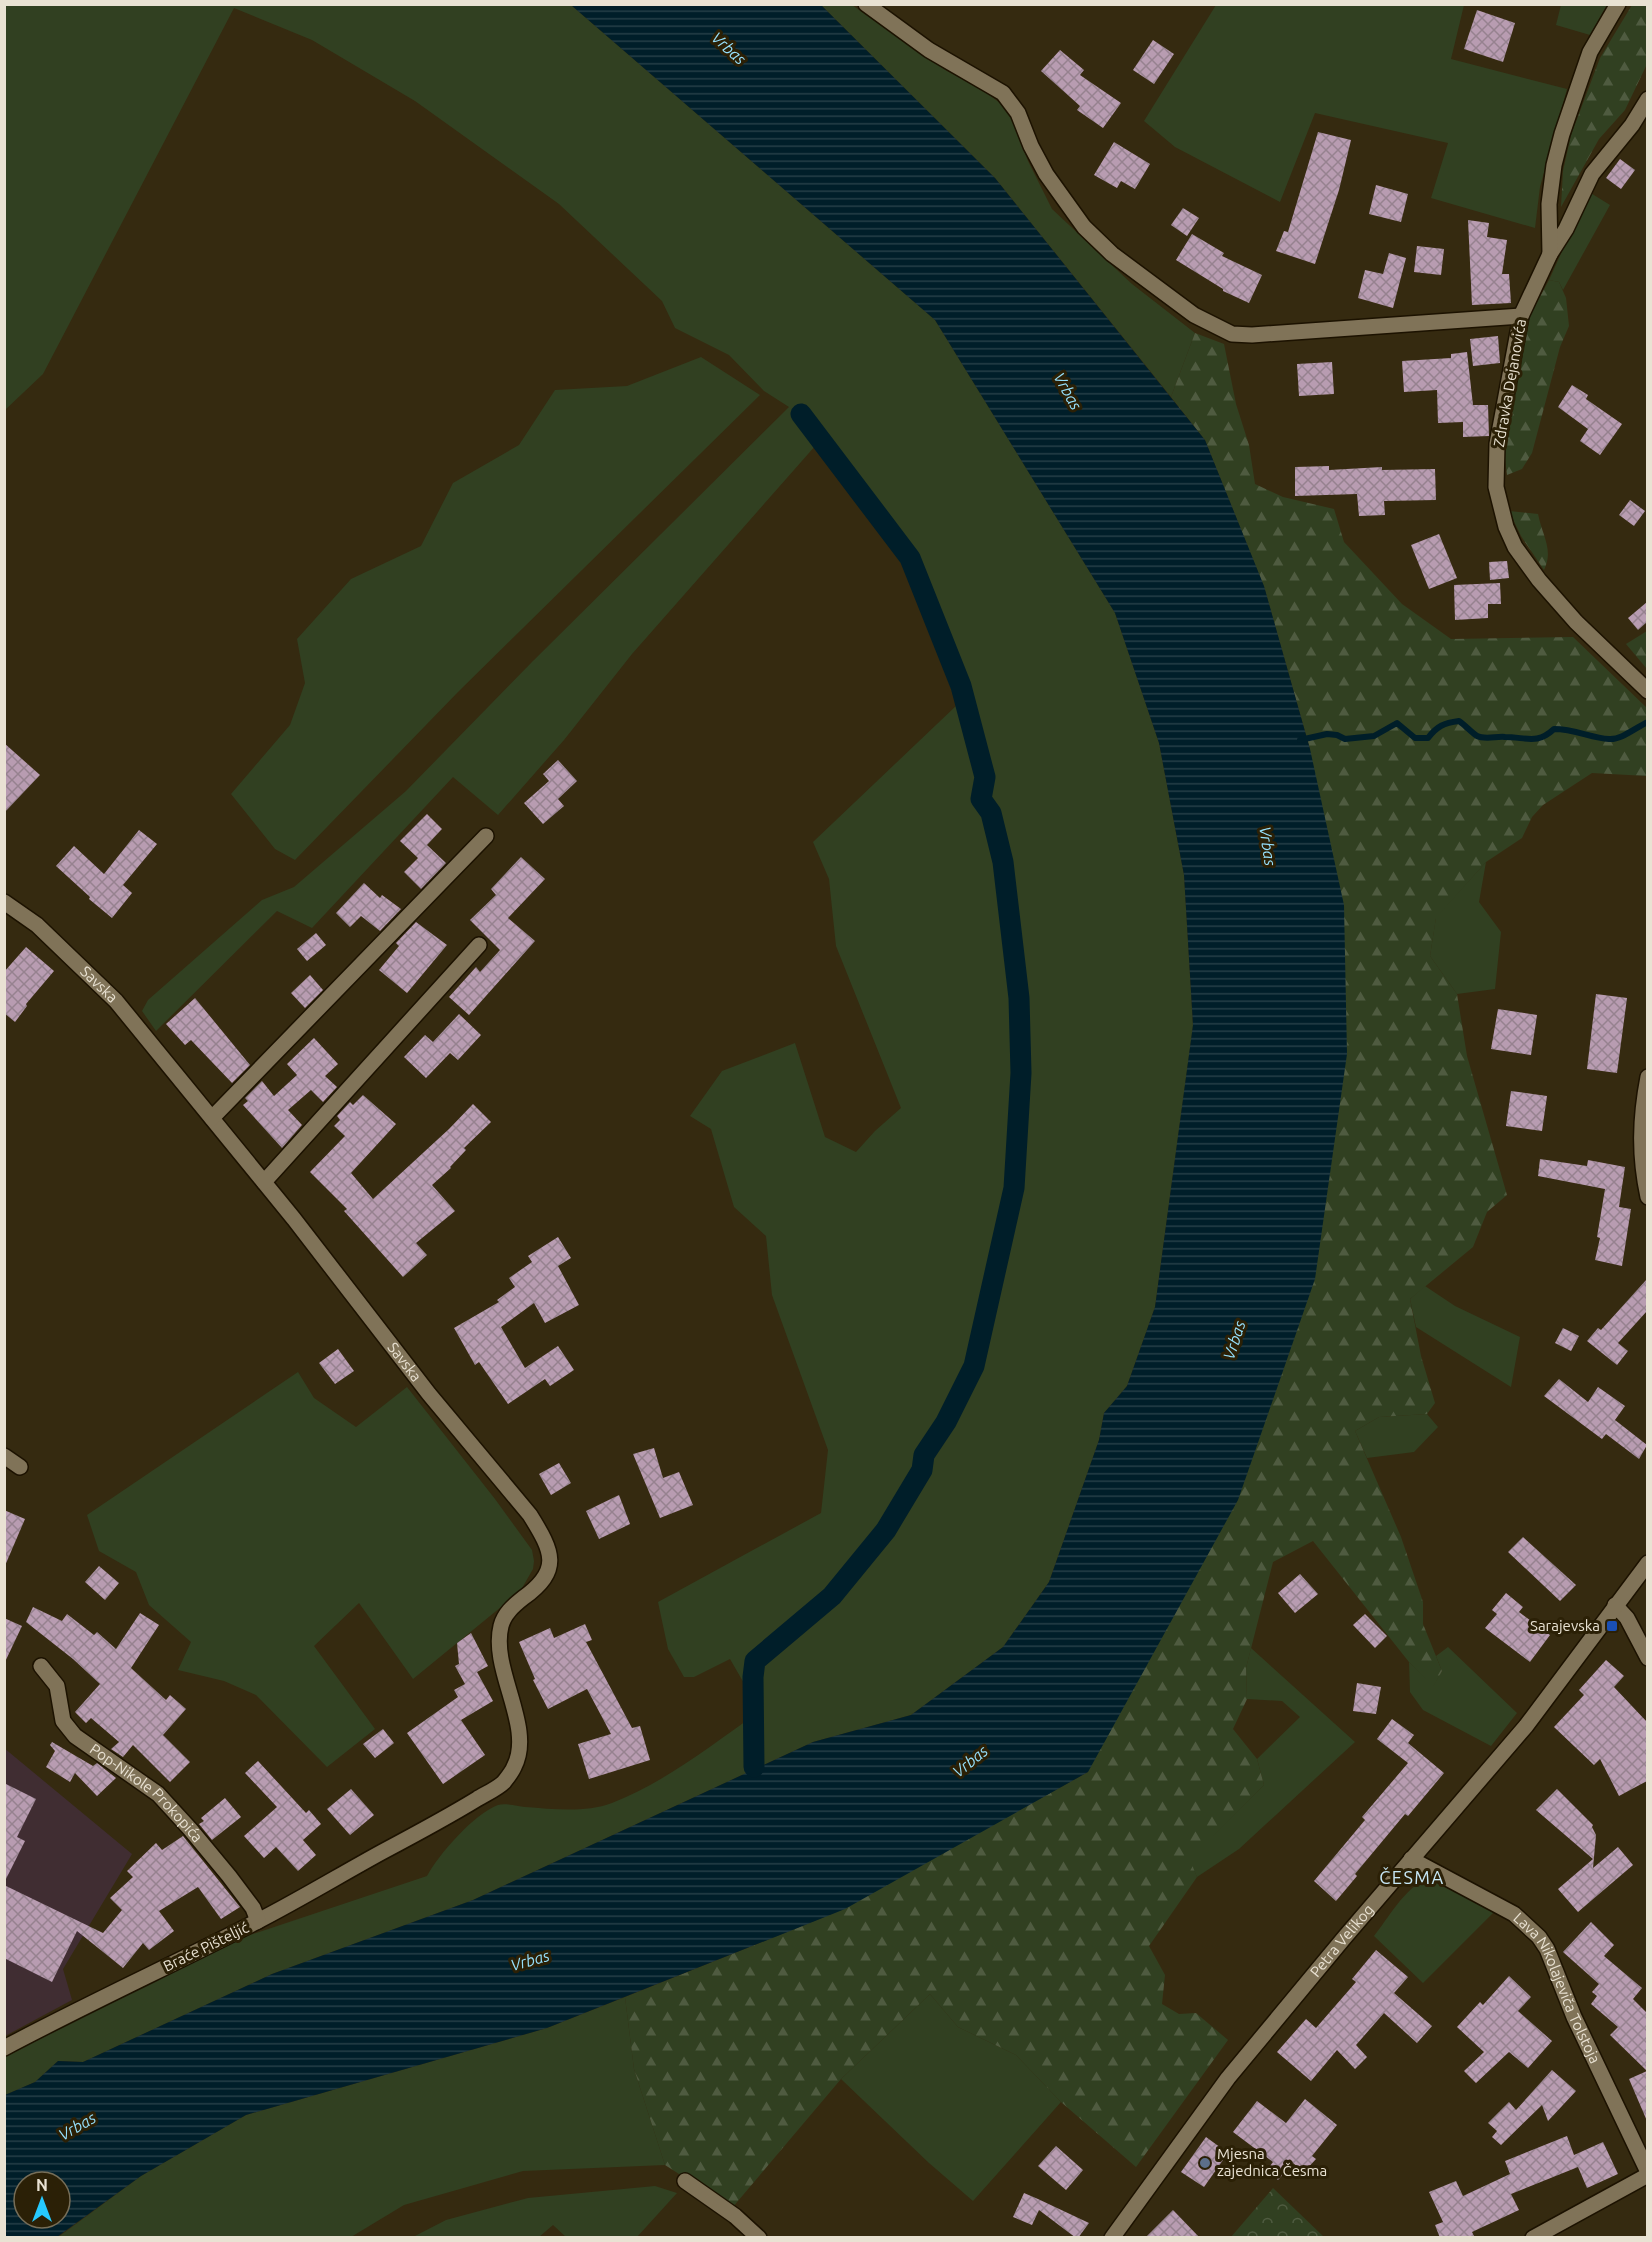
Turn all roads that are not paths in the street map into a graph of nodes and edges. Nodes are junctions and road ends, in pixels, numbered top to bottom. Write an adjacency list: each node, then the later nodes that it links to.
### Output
1 (866, 4): 5 (street)
2 (1618, 4): 4 (street, Zdravka Dejanovića)
3 (1647, 99): 4 (street)
4 (1550, 254): 5 (street, Zdravka Dejanovića)
5 (1521, 316): 6 (street, Zdravka Dejanovića)
6 (1647, 691)
7 (486, 836): 11 (street)
8 (4, 902): 11 (street, Savska)
9 (479, 945): 12 (street)
10 (1647, 1077): 13 (street)
11 (212, 1118): 12 (street, Savska)
12 (264, 1182): 20 (street, Savska)
13 (1647, 1197)
14 (4, 1456): 15 (street)
15 (20, 1467)
16 (1647, 1563): 17 (street, Petra Velikog)
17 (1615, 1605): 18 (street); 21 (street, Petra Velikog)
18 (1647, 1658)
19 (41, 1666): 22 (street, Pop-Nikole Prokopića)
20 (405, 1840): 22 (street, Braće Pišteljić)
21 (1411, 1859): 24 (street, Lava Nikolajeviča Tolstoja); 27 (street, Petra Velikog)
22 (258, 1921): 23 (street, Braće Pišteljić)
23 (4, 2048)
24 (1647, 2173): 28 (street, Lava Nikolajeviča Tolstoja)
25 (685, 2181): 26 (street)
26 (759, 2238)
27 (1112, 2238)
28 (1533, 2238)

